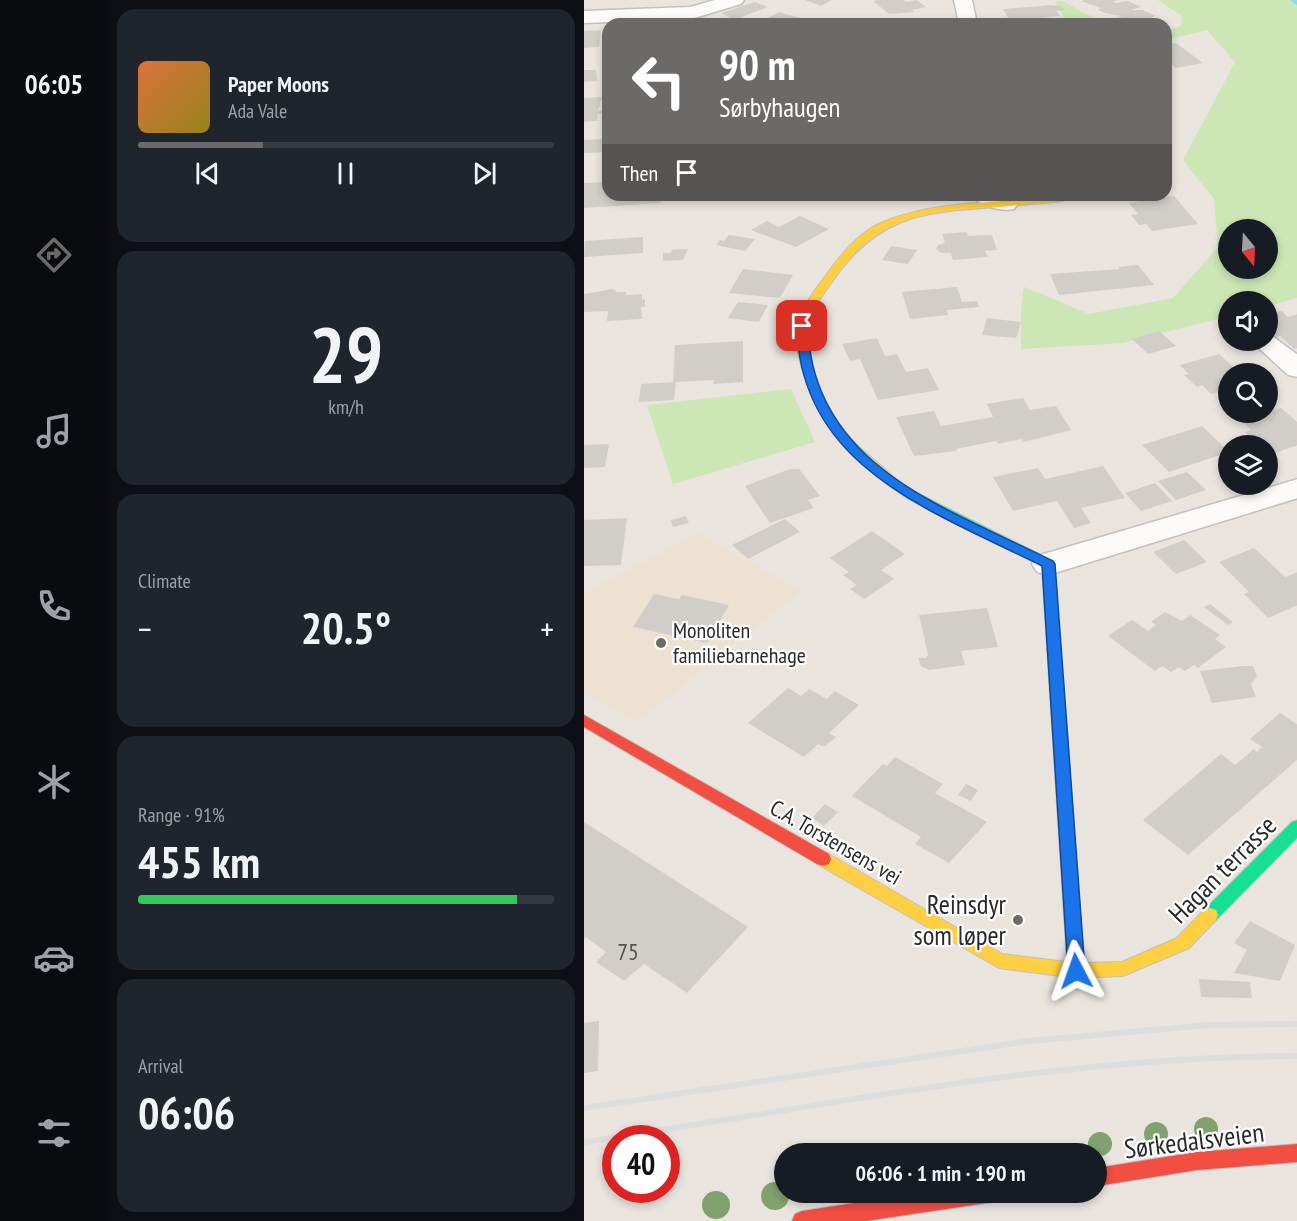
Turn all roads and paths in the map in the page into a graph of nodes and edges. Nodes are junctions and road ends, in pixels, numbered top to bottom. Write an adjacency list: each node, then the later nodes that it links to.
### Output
1 (735, 0): 3 (street)
2 (963, 0): 4 (street)
3 (584, 17)
4 (967, 18)
5 (998, 201): 7 (street)
6 (1047, 201): 7 (street)
7 (1006, 204): 11 (street)
8 (1276, 351): 9 (street)
9 (1298, 369)
10 (1298, 488): 11 (street)
11 (1048, 564): 14 (street)
12 (584, 720): 14 (street, C.A. Torstensens vei)
13 (1298, 826): 14 (street, Hagan terrasse)
14 (1076, 971)
15 (1298, 1153): 16 (street, Sørkedalsveien)
16 (1107, 1175)
17 (922, 1203): 18 (street)
18 (803, 1221)

